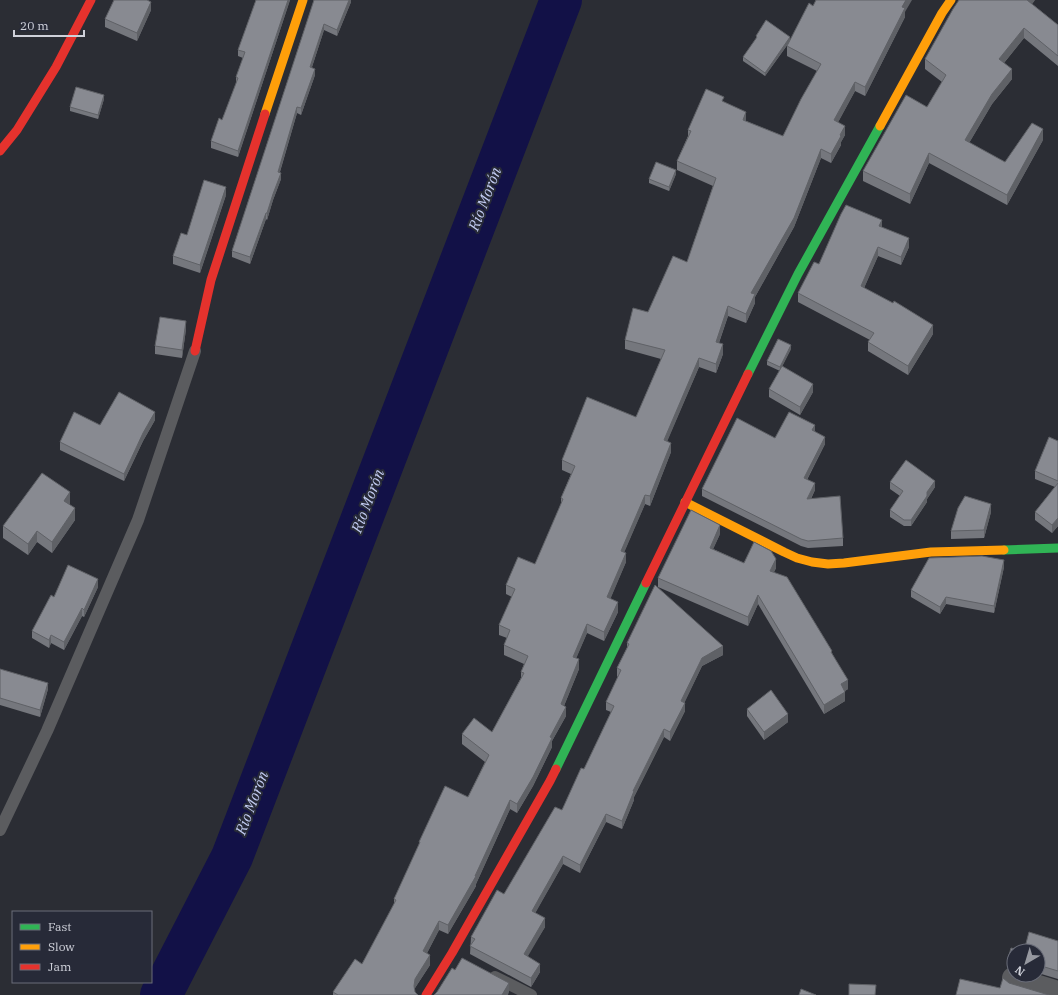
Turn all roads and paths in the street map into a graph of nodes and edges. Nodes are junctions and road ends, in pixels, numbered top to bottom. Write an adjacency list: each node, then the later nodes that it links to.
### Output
1 (91, 0): 4 (street)
2 (303, 0): 5 (street)
3 (951, 0): 6 (street)
4 (0, 151)
5 (194, 351): 8 (lane)
6 (685, 502): 7 (street); 9 (street)
7 (1058, 548)
8 (0, 830)
9 (452, 952): 10 (lane); 14 (street)
10 (464, 960)
11 (483, 971): 15 (lane)
12 (1028, 983): 13 (street)
13 (1058, 992)
14 (426, 995)
15 (531, 995)

